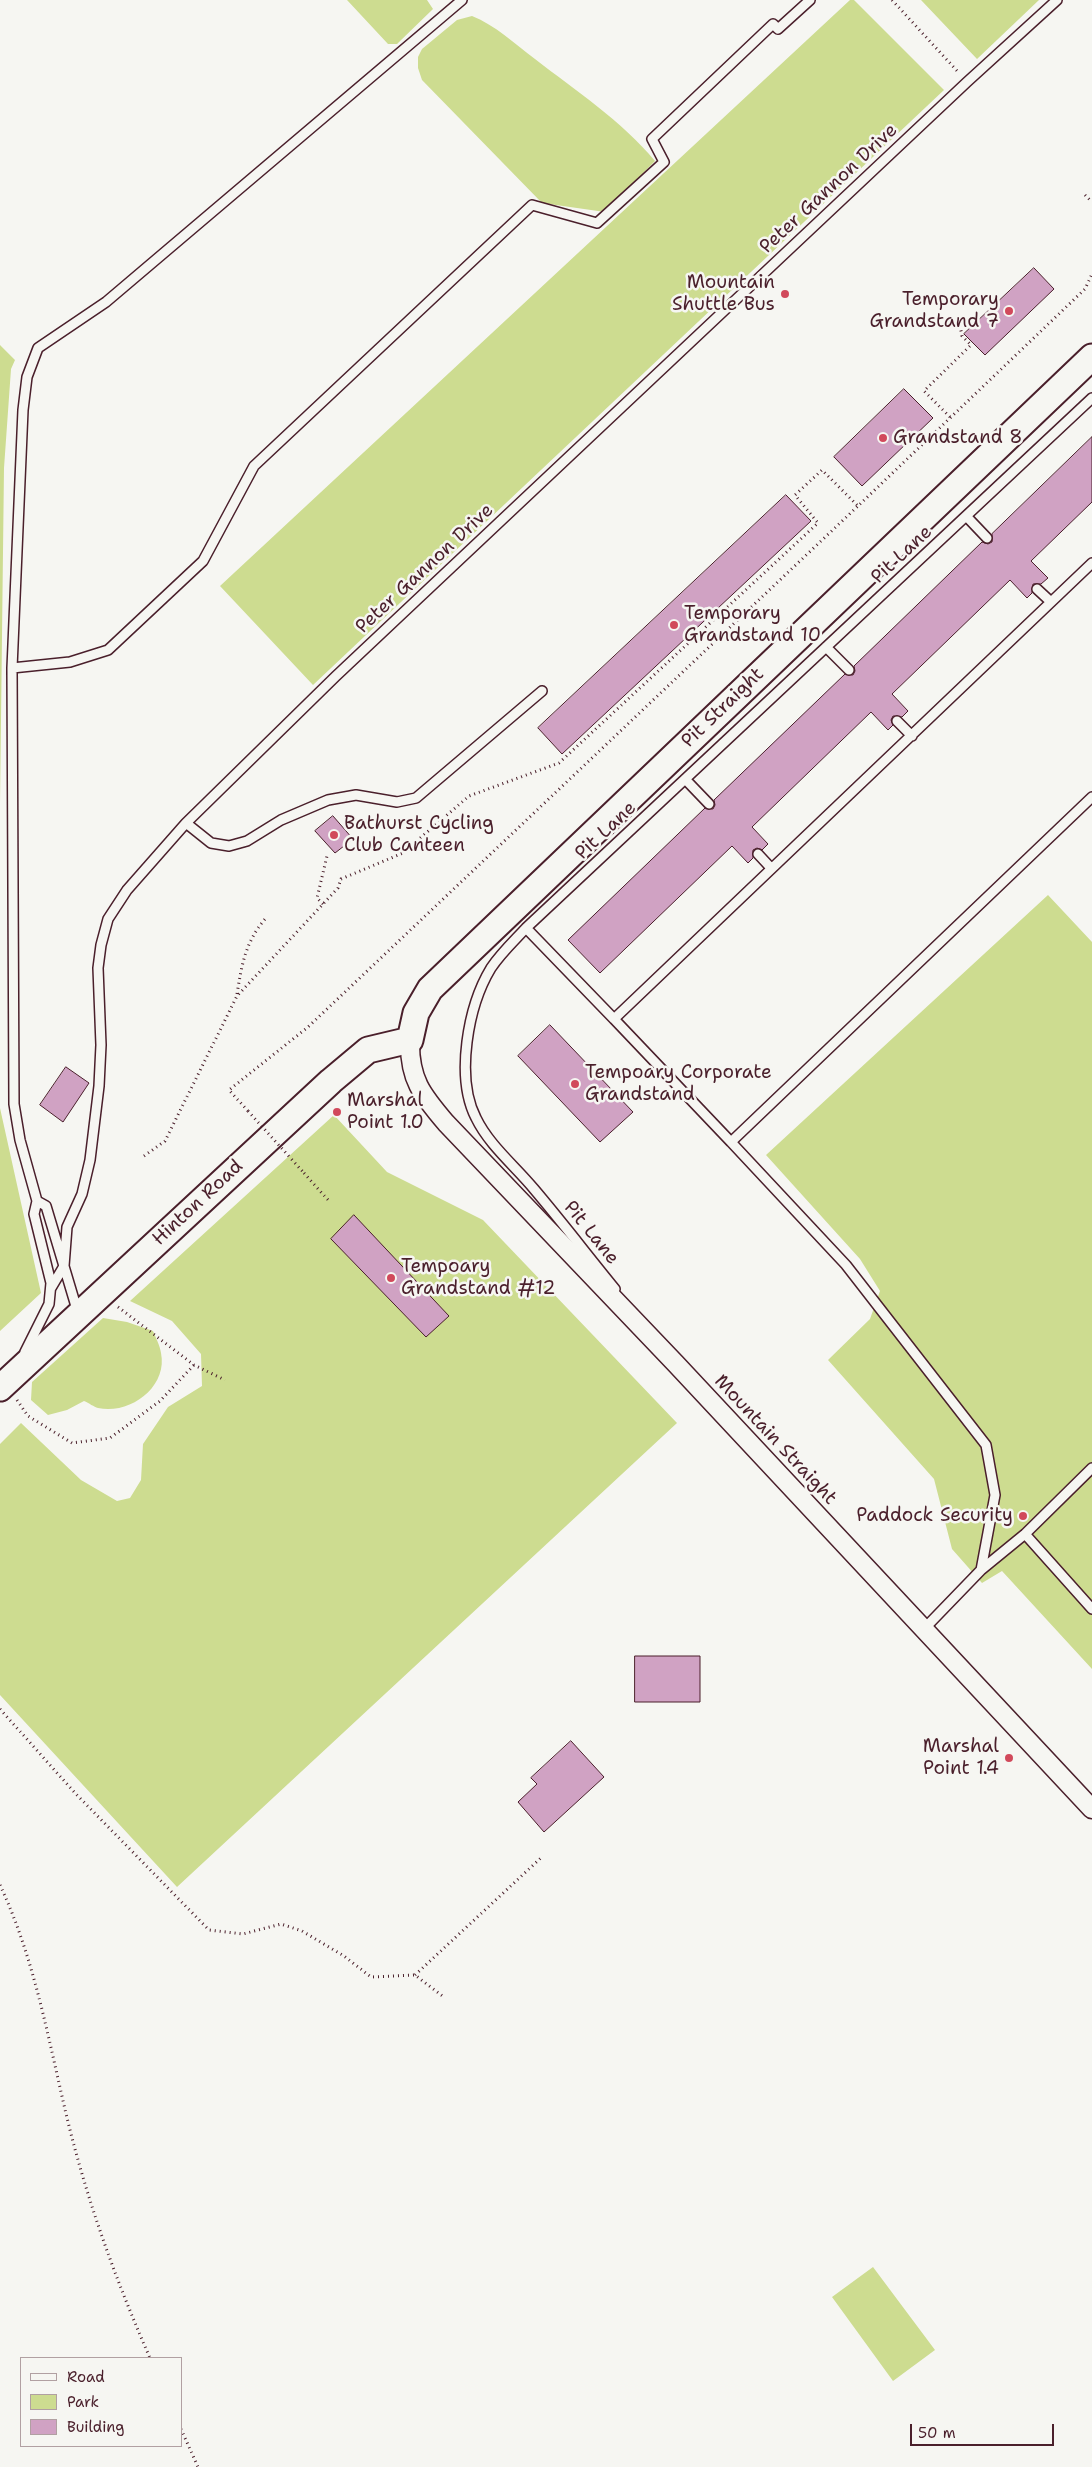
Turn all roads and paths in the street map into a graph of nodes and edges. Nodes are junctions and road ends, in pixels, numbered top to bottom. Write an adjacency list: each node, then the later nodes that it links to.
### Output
1 (462, 0): 20 (lane)
2 (810, 0): 20 (lane)
3 (892, 0): 5 (path)
4 (1057, 0): 5 (lane, Peter Gannon Drive)
5 (967, 82): 28 (lane, Peter Gannon Drive)
6 (1086, 195): 7 (path)
7 (1092, 202)
8 (1092, 274): 12 (path)
9 (958, 316): 12 (path)
10 (1092, 357): 37 (street, Pit Straight)
11 (1092, 398): 14 (lane, Pit Lane)
12 (950, 417): 13 (path)
13 (858, 506): 32 (path); 40 (path, bridge)
14 (967, 517): 15 (lane); 19 (lane, Pit Lane)
15 (987, 538)
16 (1092, 563): 18 (lane)
17 (1037, 589): 18 (lane)
18 (1051, 602): 24 (lane)
19 (826, 647): 21 (lane); 25 (lane, Pit Lane)
20 (12, 668): 41 (lane)
21 (849, 670)
22 (542, 691): 28 (lane)
23 (897, 721): 24 (lane)
24 (912, 736): 31 (lane)
25 (685, 779): 27 (lane); 34 (lane, Pit Lane)
26 (1092, 797): 38 (lane)
27 (709, 804)
28 (186, 824): 42 (lane, Peter Gannon Drive)
29 (758, 854): 31 (lane)
30 (327, 856): 32 (path)
31 (771, 868): 36 (lane)
32 (323, 904): 35 (path)
33 (265, 919): 35 (path)
34 (526, 928): 36 (lane); 46 (lane, Pit Lane)
35 (237, 996): 39 (path)
36 (614, 1019): 38 (lane)
37 (410, 1040): 44 (street, Hinton Road); 46 (street, Mountain Straight)
38 (731, 1142): 52 (lane)
39 (144, 1156)
40 (330, 1200)
41 (37, 1201): 42 (lane); 43 (lane)
42 (64, 1266): 43 (lane, Peter Gannon Drive); 45 (lane)
43 (52, 1288): 49 (lane)
44 (98, 1295): 45 (street, Hinton Road); 47 (path)
45 (78, 1314): 49 (street, Hinton Road)
46 (676, 1364): 54 (street, Mountain Straight)
47 (194, 1365): 48 (path); 49 (path)
48 (225, 1380)
49 (3, 1386)
50 (1092, 1468): 51 (lane)
51 (1025, 1534): 52 (lane); 53 (lane)
52 (981, 1570): 54 (lane)
53 (1092, 1609)
54 (924, 1629): 56 (street, Mountain Straight)
55 (0, 1709): 59 (path)
56 (1092, 1809)
57 (543, 1856): 59 (path)
58 (0, 1885): 61 (path)
59 (415, 1975): 60 (path)
60 (445, 1998)
61 (150, 2357)
62 (182, 2431): 63 (path)
63 (198, 2467)

